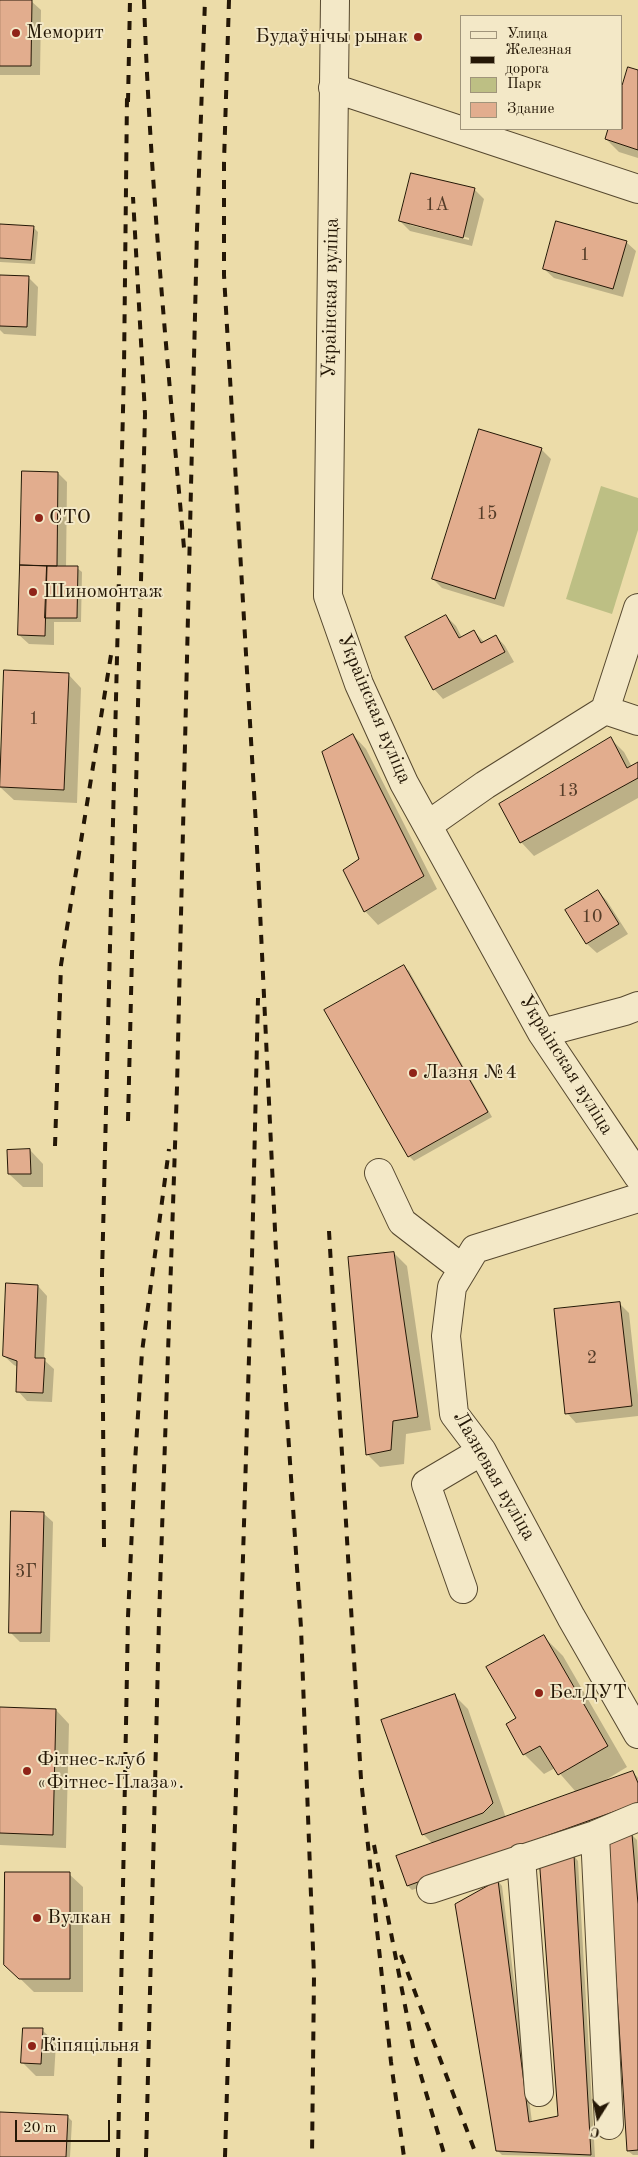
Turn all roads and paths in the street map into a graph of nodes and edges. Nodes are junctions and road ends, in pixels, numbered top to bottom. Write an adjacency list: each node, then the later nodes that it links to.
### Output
1 (335, 0): 2 (street, Украінская вуліца)
2 (333, 88): 3 (street); 7 (street, Украінская вуліца)
3 (638, 189)
4 (638, 608): 5 (street)
5 (605, 710): 6 (street); 7 (street)
6 (638, 722)
7 (428, 826): 9 (street, Украінская вуліца)
8 (638, 1006): 9 (street)
9 (542, 1033): 11 (street, Украінская вуліца)
10 (379, 1173): 13 (street)
11 (638, 1176)
12 (638, 1198): 13 (street, Лазневая вуліца)
13 (463, 1268): 14 (street, Лазневая вуліца)
14 (482, 1451): 15 (street); 16 (street, Лазневая вуліца)
15 (463, 1589)
16 (638, 1734)
17 (638, 1817): 18 (street)
18 (595, 1835): 19 (street); 22 (street)
19 (521, 1858): 20 (street); 21 (street)
20 (431, 1889)
21 (539, 2092)
22 (609, 2125)

